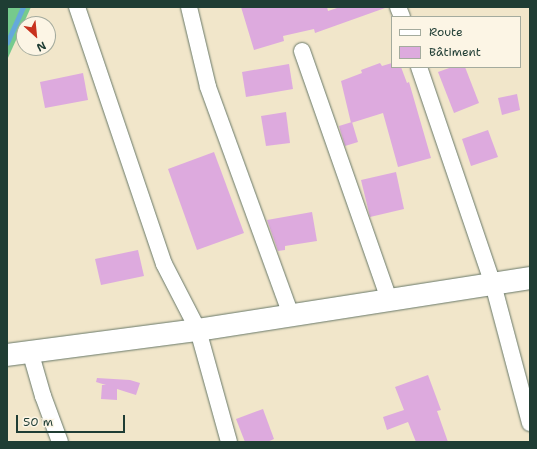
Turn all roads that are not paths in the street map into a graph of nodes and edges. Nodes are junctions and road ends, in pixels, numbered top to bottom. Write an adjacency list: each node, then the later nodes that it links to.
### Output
1 (77, 7): 9 (street)
2 (190, 7): 8 (street)
3 (302, 51): 7 (street)
4 (419, 68): 6 (street)
5 (530, 278): 6 (street)
6 (493, 284): 7 (street); 12 (street)
7 (389, 299): 8 (street)
8 (291, 315): 9 (street)
9 (198, 330): 10 (street); 14 (street)
10 (30, 352): 11 (street); 13 (street)
11 (7, 355)
12 (530, 423)
13 (60, 442)
14 (229, 442)

